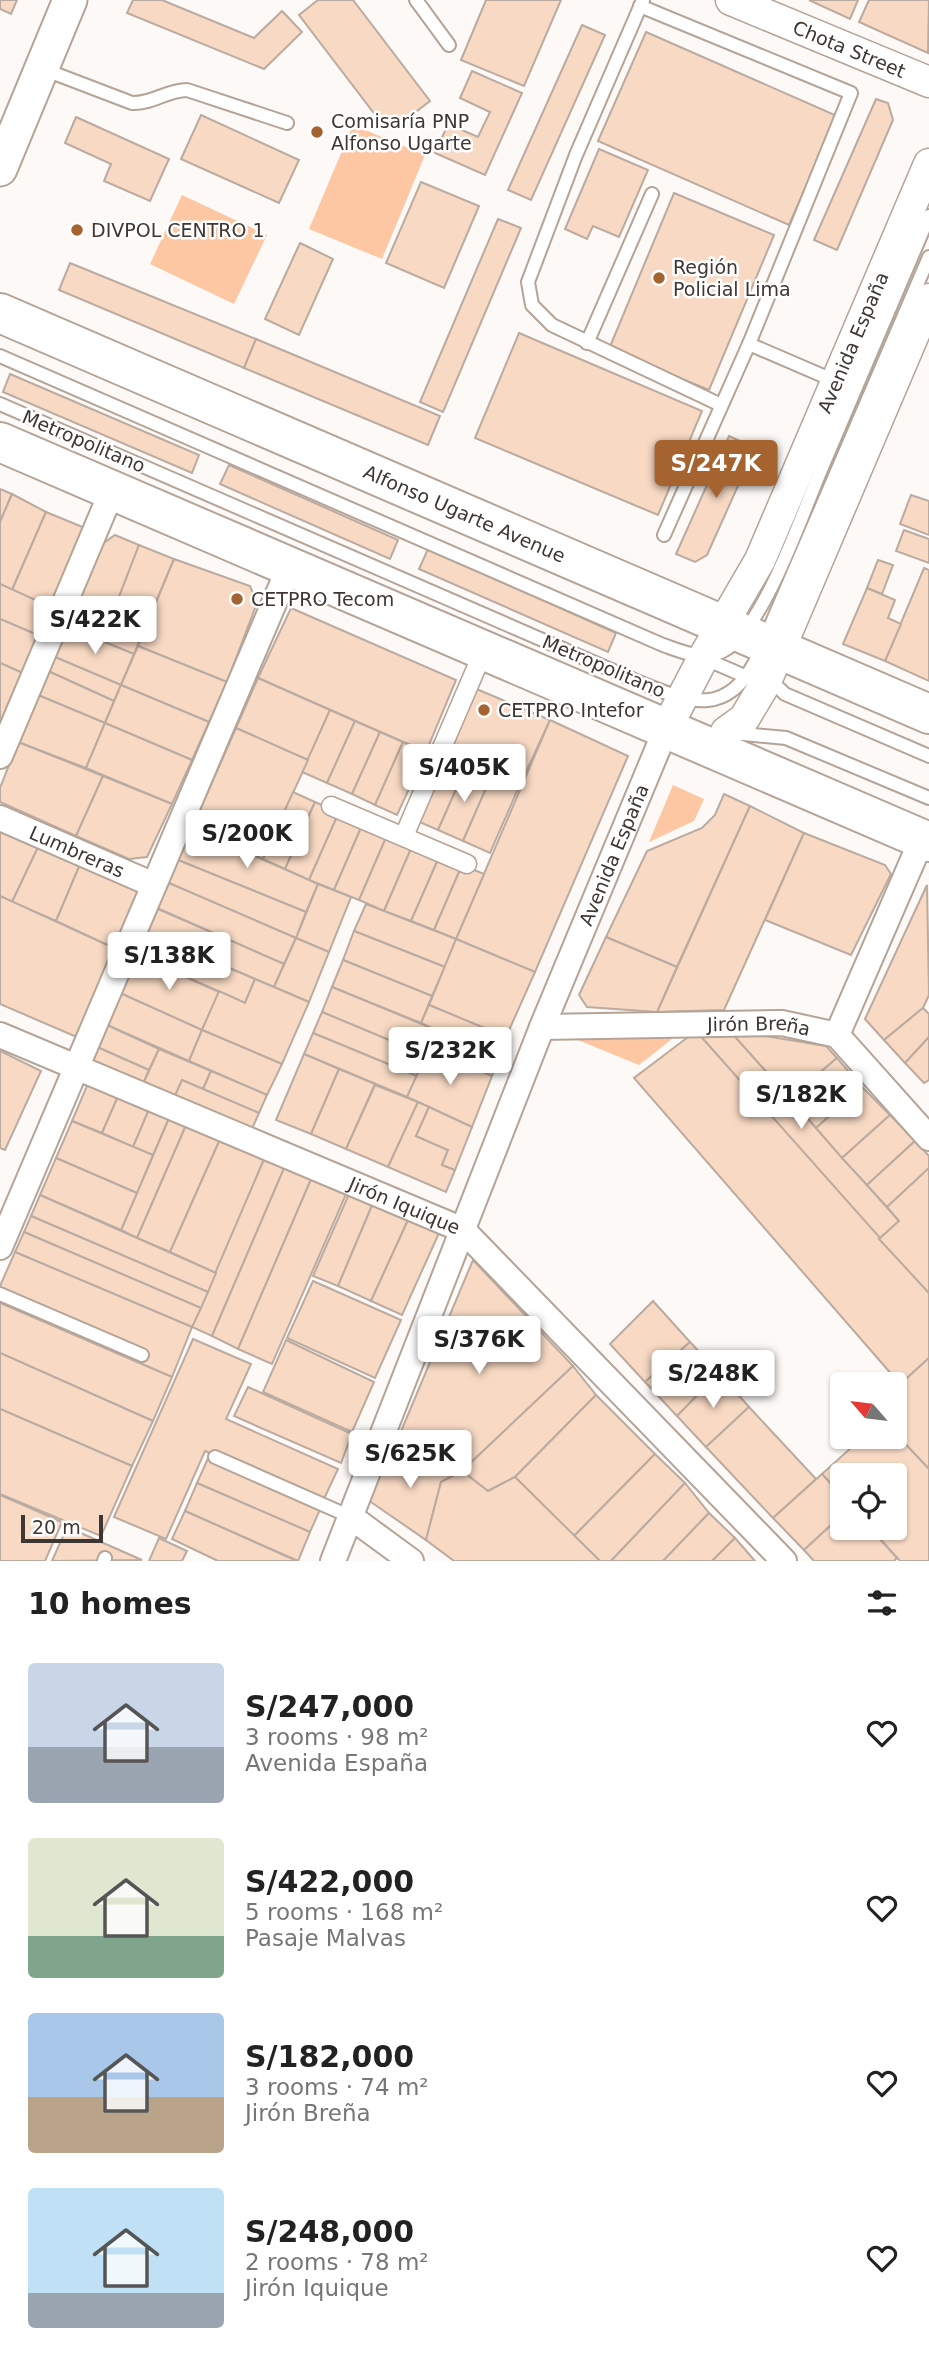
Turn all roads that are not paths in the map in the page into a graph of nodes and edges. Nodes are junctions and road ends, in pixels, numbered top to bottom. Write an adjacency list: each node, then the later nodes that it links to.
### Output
1 (70, 0): 6 (main road)
2 (416, 0): 5 (lane)
3 (731, 0): 7 (street, Chota Street)
4 (642, 3): 16 (lane); 17 (lane)
5 (449, 45)
6 (42, 69): 8 (lane); 10 (main road)
7 (929, 82)
8 (287, 123)
9 (929, 164): 19 (street, Avenida España)
10 (0, 169)
11 (652, 194): 16 (lane)
12 (929, 216): 28 (lane, Metropolitano)
13 (929, 257): 28 (lane, Metropolitano)
14 (929, 299): 28 (street, Avenida España)
15 (0, 313): 28 (main road, Alfonso Ugarte Avenue)
16 (587, 343): 21 (lane)
17 (749, 344): 19 (lane); 21 (lane)
18 (0, 356): 27 (lane)
19 (836, 381): 28 (street, Avenida España)
20 (0, 404): 30 (lane, Metropolitano)
21 (721, 405): 24 (lane)
22 (0, 442): 23 (main road)
23 (112, 491): 25 (main road); 31 (street)
24 (664, 534)
25 (289, 568): 26 (main road); 39 (street)
26 (484, 650): 30 (main road); 36 (street)
27 (703, 657): 28 (street, Avenida España); 28 (lane); 30 (street, Avenida España)
28 (756, 658): 29 (main road, Alfonso Ugarte Avenue); 30 (lane, Metropolitano); 30 (street, Avenida España); 32 (lane, Alfonso Ugarte Avenue)
29 (929, 714)
30 (698, 724): 33 (lane); 37 (main road); 40 (street, Avenida España)
31 (0, 756)
32 (929, 756)
33 (929, 799)
34 (331, 806): 36 (street)
35 (0, 818): 39 (street, Lumbreras)
36 (404, 836): 38 (street)
37 (926, 840): 42 (street)
38 (467, 864)
39 (154, 885): 43 (street)
40 (542, 1027): 42 (street, Jirón Breña); 45 (street, Avenida España)
41 (0, 1035): 43 (street, Jirón Iquique)
42 (837, 1035): 44 (street, Jirón Breña)
43 (76, 1068): 45 (street, Jirón Iquique); 46 (street)
44 (929, 1138)
45 (463, 1230): 50 (street, Avenida España); 53 (street, Jirón Iquique)
46 (0, 1247)
47 (0, 1294): 48 (lane)
48 (142, 1355)
49 (215, 1457): 50 (lane)
50 (351, 1517): 51 (street, Avenida España); 52 (street)
51 (333, 1561)
52 (411, 1561)
53 (784, 1561)

